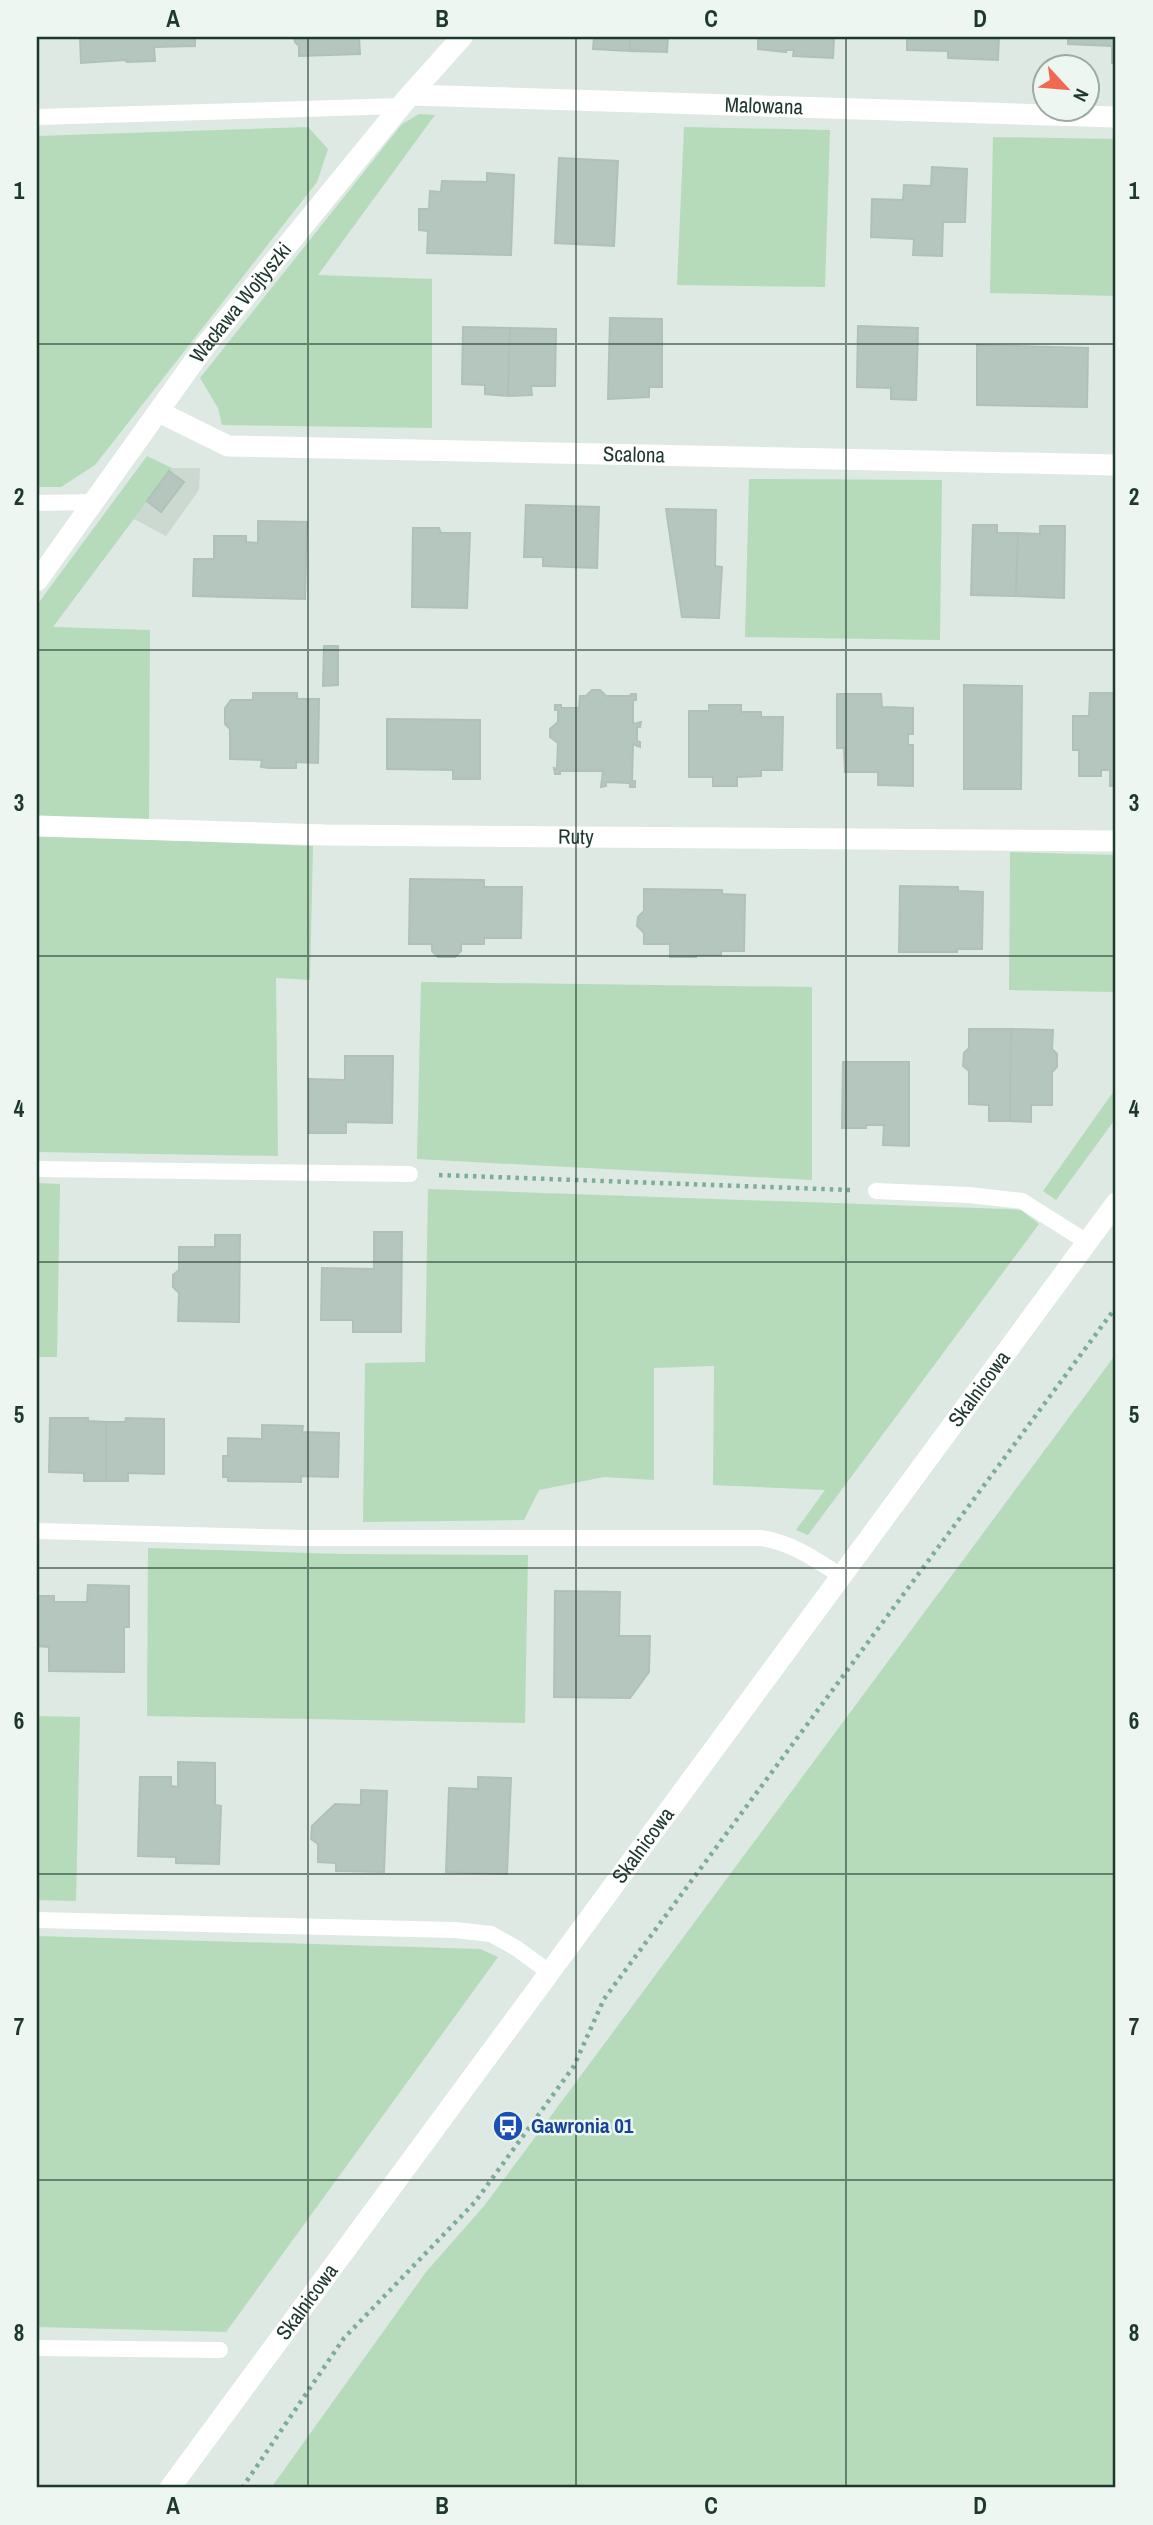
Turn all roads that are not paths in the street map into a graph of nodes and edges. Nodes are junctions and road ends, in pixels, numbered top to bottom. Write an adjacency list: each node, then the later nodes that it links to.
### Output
1 (462, 37): 2 (street, Wacława Wojtyszki)
2 (406, 100): 3 (lane); 4 (street, Malowana); 5 (street, Wacława Wojtyszki)
3 (37, 117)
4 (1116, 117)
5 (159, 412): 6 (street, Scalona); 7 (street, Wacława Wojtyszki)
6 (1116, 465)
7 (95, 502): 8 (lane); 9 (street, Wacława Wojtyszki)
8 (37, 503)
9 (37, 581)
10 (37, 825): 11 (street, Ruty)
11 (1116, 841)
12 (37, 1170): 13 (lane)
13 (410, 1174)
14 (876, 1191): 16 (lane)
15 (1116, 1203): 16 (street, Skalnicowa)
16 (1087, 1242): 18 (street, Skalnicowa)
17 (37, 1531): 18 (lane)
18 (841, 1576): 20 (street, Skalnicowa)
19 (37, 1920): 20 (lane)
20 (548, 1972): 23 (street, Skalnicowa)
21 (37, 2348): 22 (lane)
22 (220, 2350)
23 (170, 2488)

